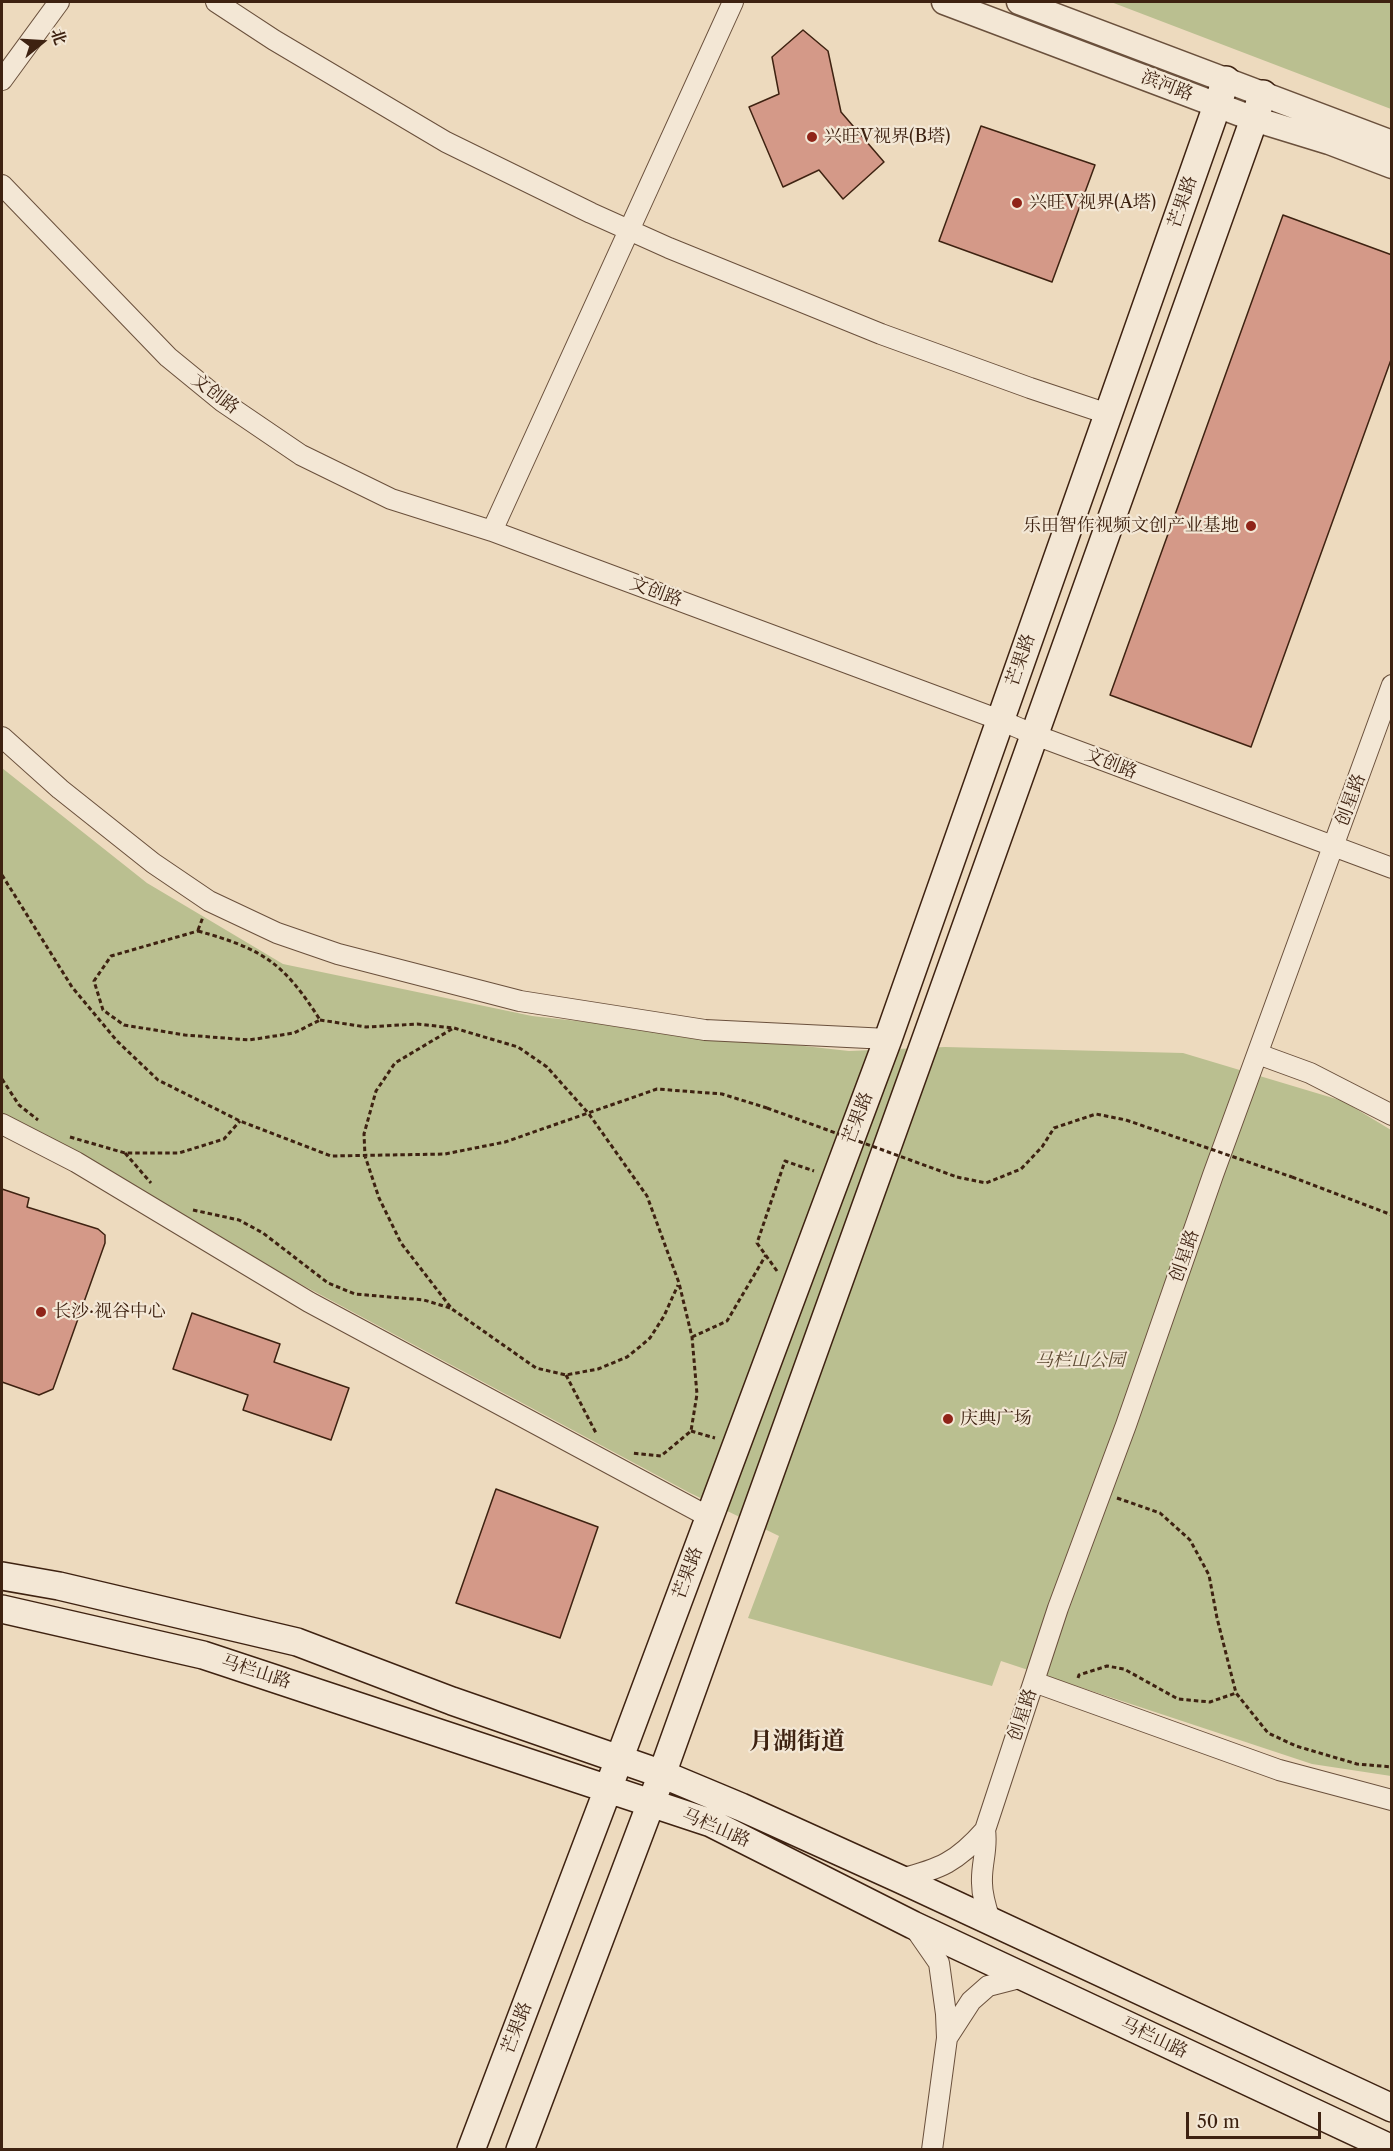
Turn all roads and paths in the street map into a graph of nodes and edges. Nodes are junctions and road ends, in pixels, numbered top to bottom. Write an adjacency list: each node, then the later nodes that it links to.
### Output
1 (59, 2): 6 (street)
2 (216, 2): 14 (street)
3 (733, 2): 14 (street)
4 (944, 2): 9 (street, 滨河路)
5 (1019, 2): 7 (street, 滨河路)
6 (2, 80)
7 (1226, 80): 8 (street, 滨河路); 9 (main road, 芒果路)
8 (1263, 94): 10 (main road, 芒果路); 11 (street, 滨河路)
9 (1217, 105): 10 (street, 滨河路); 15 (main road, 芒果路)
10 (1254, 119): 12 (street, 滨河路); 19 (main road, 芒果路)
11 (1392, 143)
12 (1392, 166)
13 (2, 185): 16 (street, 文创路)
14 (628, 230): 15 (street); 16 (street)
15 (1108, 414): 18 (main road, 芒果路)
16 (492, 531): 18 (street, 文创路)
17 (1392, 685): 21 (street, 创星路)
18 (1000, 720): 19 (street, 文创路); 28 (main road, 芒果路)
19 (1035, 735): 21 (street, 文创路); 60 (main road, 芒果路)
20 (2, 737): 28 (street)
21 (1334, 848): 22 (street, 文创路); 29 (street, 创星路)
22 (1392, 868)
23 (2, 875): 25 (path)
24 (103, 1010): 25 (path); 26 (path); 26 (path)
25 (96, 1016): 33 (path)
26 (320, 1020): 27 (path)
27 (454, 1028): 31 (path); 38 (path)
28 (888, 1039): 39 (main road, 芒果路)
29 (1258, 1054): 32 (street); 51 (street, 创星路)
30 (2, 1080): 35 (path)
31 (589, 1114): 38 (path); 41 (path, bridge); 44 (path)
32 (1392, 1115)
33 (240, 1121): 37 (path); 38 (path)
34 (2, 1124): 42 (street)
35 (44, 1125)
36 (62, 1134): 37 (path)
37 (125, 1154): 40 (path)
38 (365, 1155): 46 (path)
39 (836, 1178): 43 (path); 45 (main road, 芒果路)
40 (157, 1187)
41 (1392, 1215)
42 (185, 1227): 46 (path); 52 (street)
43 (765, 1255): 45 (path); 47 (path)
44 (679, 1283): 47 (path); 48 (path)
45 (793, 1293): 52 (main road, 芒果路)
46 (452, 1308): 48 (path)
47 (692, 1337): 50 (path)
48 (566, 1375): 49 (path)
49 (600, 1439)
50 (624, 1453)
51 (1101, 1493): 55 (street, 创星路); 56 (path)
52 (709, 1517): 58 (main road, 芒果路)
53 (2, 1576): 58 (main road, 马栏山路)
54 (2, 1609): 61 (main road, 马栏山路)
55 (1034, 1682): 57 (street); 64 (street, 创星路)
56 (1236, 1693): 57 (path); 59 (path)
57 (1077, 1696): 62 (street)
58 (619, 1760): 60 (main road, 马栏山路); 61 (main road, 芒果路)
59 (1392, 1767)
60 (662, 1774): 63 (main road, 芒果路); 65 (main road, 马栏山路)
61 (608, 1789): 63 (main road, 马栏山路); 72 (main road, 芒果路)
62 (1392, 1800)
63 (650, 1803): 67 (main road, 马栏山路); 73 (main road, 芒果路)
64 (985, 1830): 65 (street); 66 (street)
65 (900, 1879): 66 (main road, 马栏山路)
66 (990, 1920): 70 (main road, 马栏山路)
67 (913, 1925): 68 (main road, 马栏山路); 69 (street)
68 (1023, 1977): 69 (street); 71 (main road, 马栏山路)
69 (947, 2038): 74 (street)
70 (1392, 2108)
71 (1392, 2149)
72 (471, 2150)
73 (520, 2150)
74 (932, 2150)

